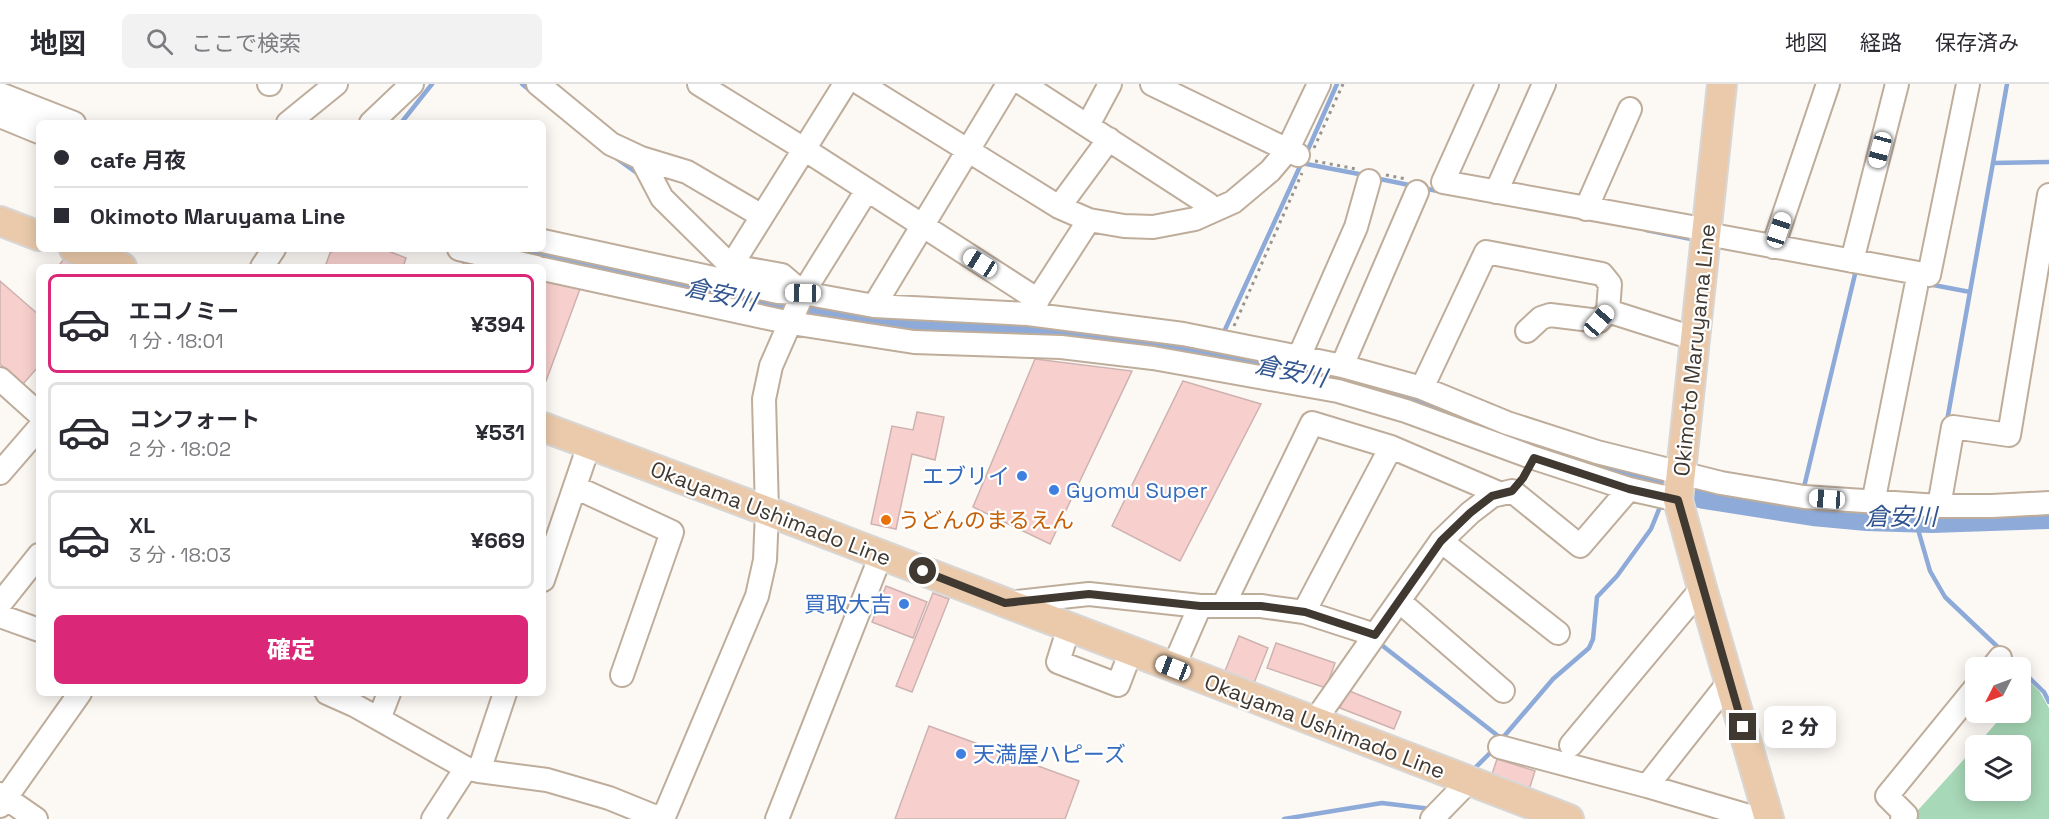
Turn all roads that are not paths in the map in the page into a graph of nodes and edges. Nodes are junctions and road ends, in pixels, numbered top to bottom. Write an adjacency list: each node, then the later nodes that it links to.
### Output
1 (336, 84): 22 (street)
2 (538, 84): 30 (street)
3 (699, 84): 27 (street)
4 (845, 84): 27 (street)
5 (861, 84): 28 (street)
6 (1008, 84): 28 (street)
7 (1023, 84): 24 (street)
8 (1110, 84): 24 (street)
9 (1152, 84): 29 (street)
10 (1319, 84): 29 (street)
11 (1487, 84): 34 (street)
12 (1544, 84): 34 (street)
13 (1722, 84): 43 (main road, Okimoto Maruyama Line)
14 (1828, 84): 46 (street)
15 (1897, 84): 49 (street)
16 (1968, 84): 49 (street)
17 (401, 89): 23 (street)
18 (0, 94): 21 (street)
19 (1630, 109): 37 (street)
20 (0, 116): 25 (street)
21 (66, 120)
22 (292, 120)
23 (374, 120)
24 (1088, 125): 26 (street)
25 (36, 131)
26 (1109, 139): 36 (street); 38 (street)
27 (804, 149): 32 (street); 39 (street)
28 (967, 151): 36 (street); 42 (street)
29 (1301, 155): 38 (street)
30 (641, 158): 39 (street); 52 (street)
31 (1368, 182): 62 (street)
32 (867, 190): 42 (street); 57 (street)
33 (1417, 192): 63 (street)
34 (1497, 192): 37 (street)
35 (2049, 195): 79 (street)
36 (1059, 207): 40 (street)
37 (1586, 209): 43 (street)
38 (1213, 211): 40 (street)
39 (762, 216): 52 (street)
40 (1089, 220): 56 (street)
41 (0, 221): 44 (main road)
42 (922, 226): 55 (street); 56 (street)
43 (1707, 232): 46 (street); 60 (main road, Okimoto Maruyama Line)
44 (36, 235)
45 (546, 242): 57 (street)
46 (1773, 247): 49 (street)
47 (82, 252): 50 (main road)
48 (472, 252): 51 (street)
49 (1852, 261)
50 (114, 264)
51 (523, 264)
52 (731, 266): 57 (street)
53 (546, 269): 57 (street)
54 (1916, 287): 78 (street)
55 (874, 306): 56 (street); 57 (street)
56 (1033, 307): 61 (street)
57 (796, 309): 61 (street); 80 (street)
58 (1608, 311): 59 (street); 60 (street); 65 (street)
59 (1527, 331)
60 (1696, 339): 74 (main road, Okimoto Maruyama Line)
61 (1181, 349): 62 (street); 71 (street)
62 (1301, 353): 63 (street)
63 (1344, 361): 65 (street)
64 (0, 379): 66 (street)
65 (1424, 384): 74 (street)
66 (36, 411)
67 (546, 428): 69 (main road, Okayama Ushimado Line)
68 (36, 431): 72 (street)
69 (589, 445): 73 (street); 80 (main road, Okayama Ushimado Line)
70 (1391, 447): 76 (street); 89 (street); 91 (street)
71 (1534, 458): 75 (street); 76 (street)
72 (0, 473)
73 (575, 487): 84 (street); 97 (street)
74 (1680, 488): 75 (street); 78 (street); 85 (main road, Okimoto Maruyama Line)
75 (1629, 489): 76 (street)
76 (1506, 493): 81 (street)
77 (2049, 502): 79 (street)
78 (1873, 503): 79 (street)
79 (1939, 506)
80 (767, 511): 82 (main road, Okayama Ushimado Line); 113 (street)
81 (1441, 541): 86 (street); 94 (street)
82 (881, 555): 87 (main road, Okayama Ushimado Line); 116 (street)
83 (36, 559): 88 (street)
84 (546, 571)
85 (1702, 588): 98 (main road, Okimoto Maruyama Line); 107 (street)
86 (1399, 601): 95 (street); 99 (street)
87 (1005, 603): 90 (street); 96 (main road, Okayama Ushimado Line)
88 (0, 604)
89 (1223, 606): 90 (street); 91 (street)
90 (1198, 610): 96 (street)
91 (1305, 612): 95 (street)
92 (0, 616): 93 (street)
93 (36, 629)
94 (1558, 633)
95 (1373, 638): 106 (street)
96 (1173, 668): 106 (main road, Okayama Ushimado Line)
97 (622, 675)
98 (1729, 682): 111 (street); 120 (main road, Okimoto Maruyama Line)
99 (1503, 691)
100 (78, 696): 112 (street)
101 (334, 696): 105 (street)
102 (388, 696): 105 (street)
103 (504, 696): 109 (street)
104 (1965, 700): 121 (street)
105 (379, 719): 109 (street)
106 (1314, 722): 110 (main road, Okayama Ushimado Line)
107 (1571, 746)
108 (1500, 747): 111 (street)
109 (468, 772): 113 (street); 115 (street)
110 (1469, 781): 117 (street); 118 (main road, Okayama Ushimado Line)
111 (1647, 786): 119 (street)
112 (2, 799): 114 (street)
113 (663, 818)
114 (36, 819)
115 (433, 819)
116 (777, 819)
117 (1432, 819)
118 (1569, 819)
119 (1759, 819)
120 (1769, 819)
121 (1902, 819)

